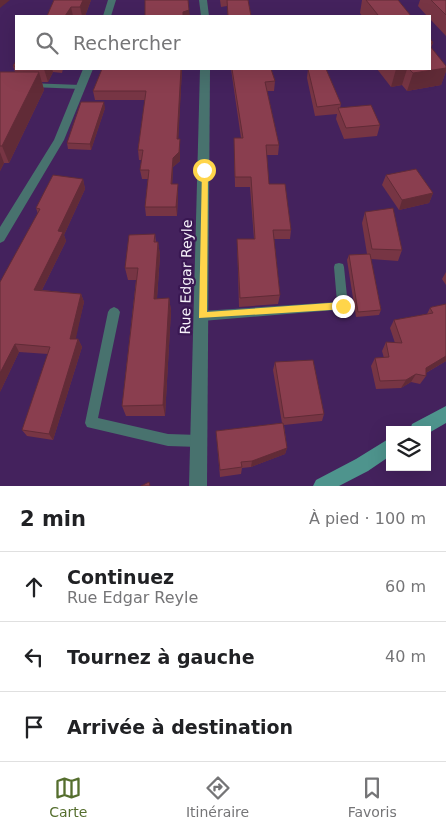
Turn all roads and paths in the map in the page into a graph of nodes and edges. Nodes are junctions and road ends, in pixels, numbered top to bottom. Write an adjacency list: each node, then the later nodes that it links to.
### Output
1 (112, 0): 3 (street)
2 (203, 0): 4 (street)
3 (107, 15)
4 (205, 15)
5 (88, 70): 8 (street)
6 (206, 70): 12 (street, Rue Edgar Reyle)
7 (18, 84): 8 (lane)
8 (81, 87): 9 (street)
9 (0, 238)
10 (338, 267): 12 (lane)
11 (114, 312): 15 (lane)
12 (202, 316): 15 (street, Rue Edgar Reyle)
13 (446, 414): 14 (main road)
14 (425, 426)
15 (199, 441): 17 (street, Rue Edgar Reyle)
16 (386, 449): 18 (main road)
17 (198, 486)
18 (322, 486)

